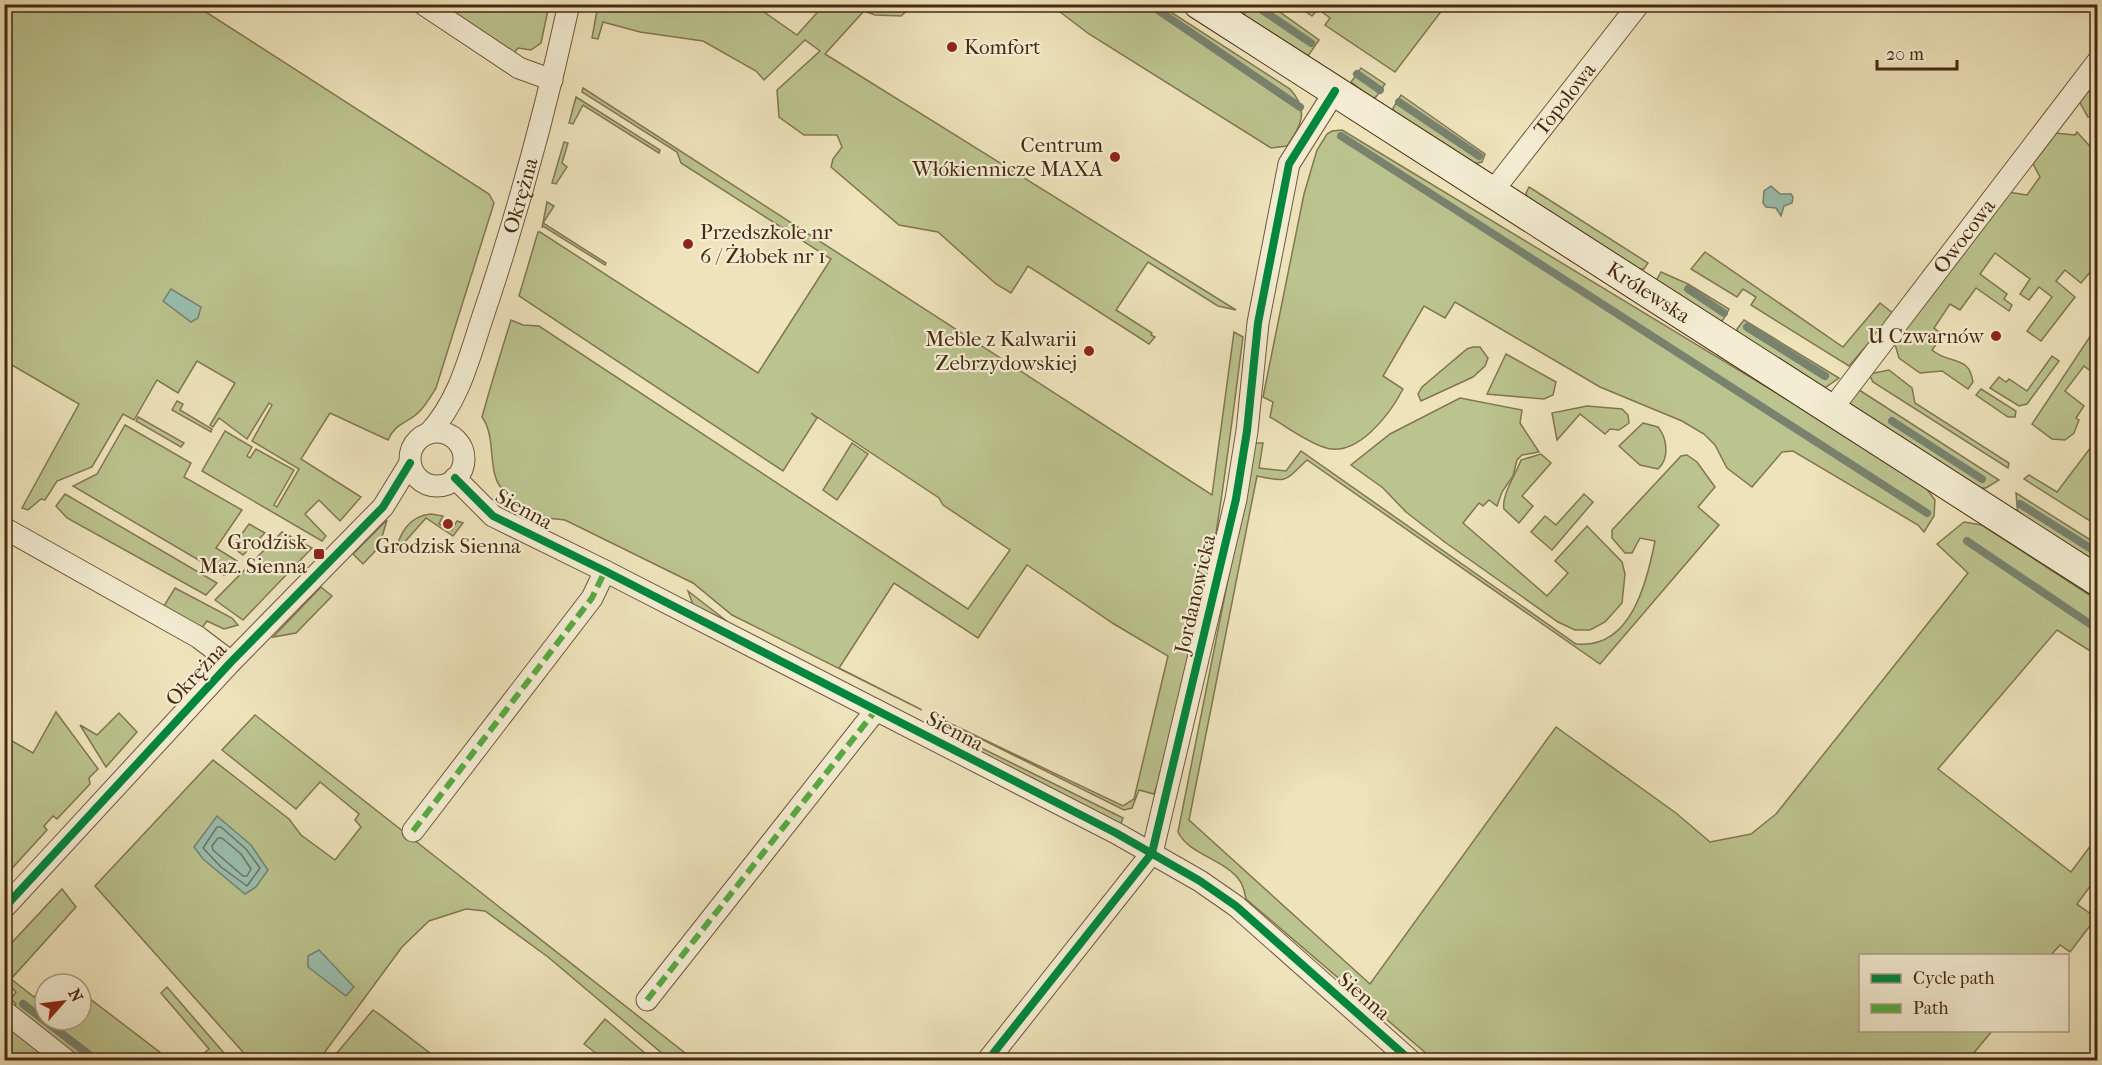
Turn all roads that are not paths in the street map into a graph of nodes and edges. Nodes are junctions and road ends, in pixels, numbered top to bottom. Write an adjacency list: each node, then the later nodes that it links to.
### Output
1 (423, 4): 6 (street)
2 (569, 4): 6 (street, Okrężna)
3 (1199, 4): 7 (main road, Królewska)
4 (1639, 4): 8 (street, Topolowa)
5 (2097, 61): 10 (street, Owocowa)
6 (552, 80): 9 (street, Okrężna)
7 (1335, 91): 8 (main road, Królewska); 23 (street, Jordanowicka)
8 (1492, 192): 10 (main road, Królewska)
9 (460, 384): 11 (street, Okrężna); 12 (street, Okrężna)
10 (1831, 410): 19 (main road, Królewska)
11 (429, 433): 12 (street); 13 (street)
12 (460, 445): 14 (street)
13 (410, 463): 15 (street); 16 (street, Okrężna)
14 (455, 478): 15 (street); 18 (street, Sienna)
15 (424, 482): 16 (street, Okrężna)
16 (383, 507): 20 (street, Okrężna)
17 (4, 528): 20 (street)
18 (605, 571): 21 (street, Sienna); 22 (street)
19 (2097, 581)
20 (231, 662): 24 (street, Okrężna)
21 (876, 710): 23 (street, Sienna); 25 (street)
22 (413, 831)
23 (1152, 853): 28 (street, Jordanowicka); 29 (street, Sienna)
24 (4, 908)
25 (647, 1000)
26 (4, 1011): 27 (street)
27 (66, 1060)
28 (988, 1060)
29 (1410, 1060)

